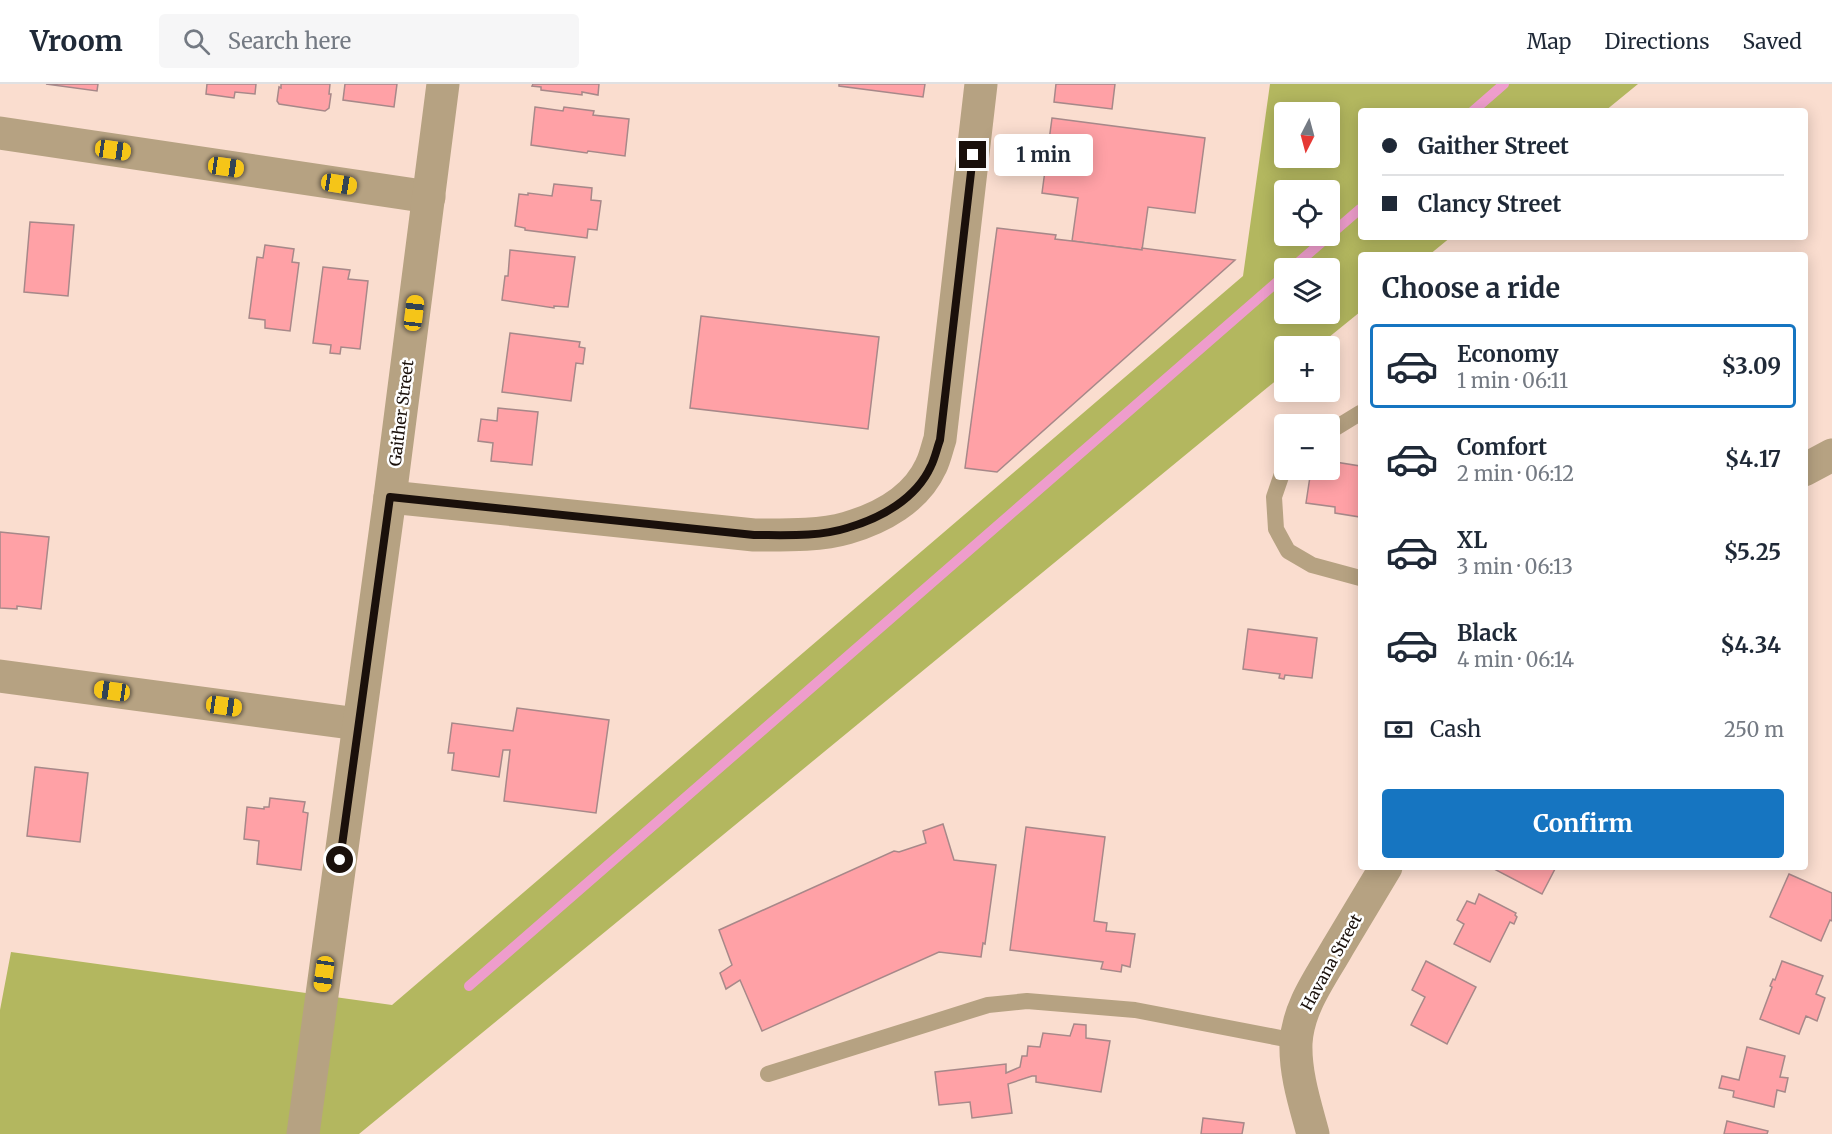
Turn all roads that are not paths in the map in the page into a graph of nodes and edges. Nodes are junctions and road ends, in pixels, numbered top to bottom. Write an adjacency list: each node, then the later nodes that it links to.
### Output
1 (443, 84): 4 (street, Gaither Street)
2 (981, 84): 10 (street)
3 (0, 133): 4 (street)
4 (429, 197): 10 (street, Gaither Street)
5 (1358, 414): 6 (lane)
6 (1340, 425)
7 (1832, 455): 8 (street)
8 (1808, 468)
9 (1280, 480): 11 (lane)
10 (390, 497): 13 (street, Gaither Street)
11 (1358, 577)
12 (0, 676): 13 (street)
13 (358, 724): 17 (street, Gaither Street)
14 (1384, 870): 15 (street, Havana Street)
15 (1296, 1041): 16 (lane); 18 (street, Havana Street)
16 (768, 1074)
17 (303, 1134)
18 (1313, 1134)

